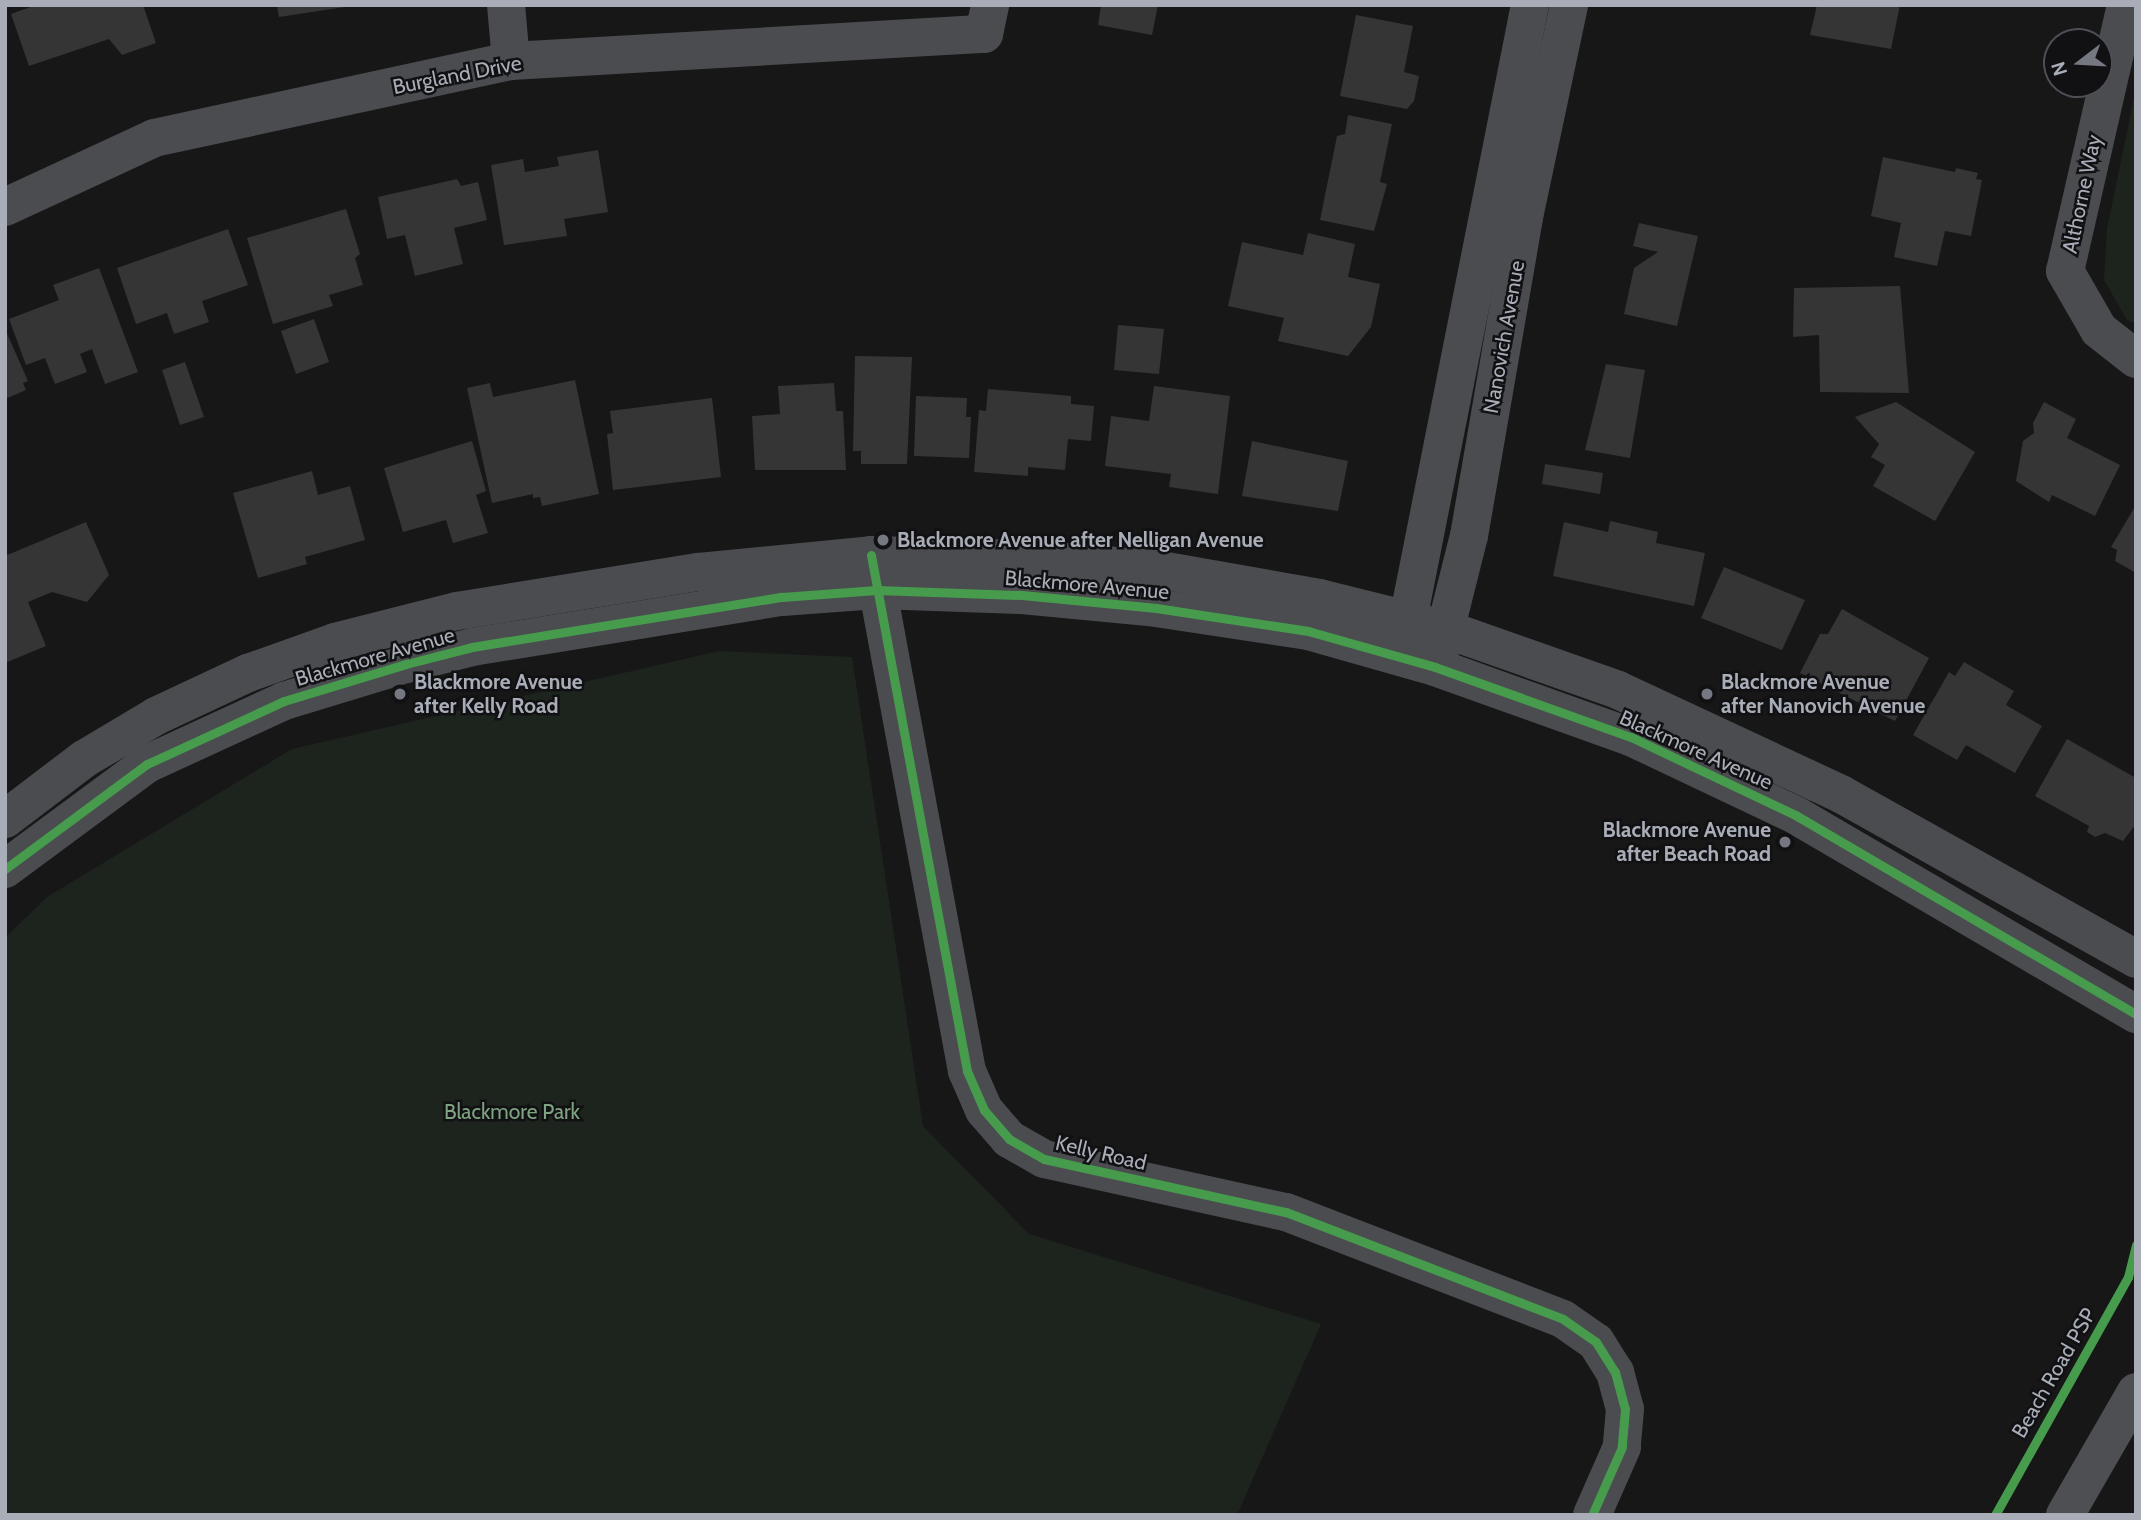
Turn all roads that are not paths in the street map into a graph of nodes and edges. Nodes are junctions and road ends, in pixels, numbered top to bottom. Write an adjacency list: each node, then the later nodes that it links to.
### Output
1 (506, 5): 6 (street)
2 (990, 5): 6 (street, Burgland Drive)
3 (1530, 5): 10 (street, Nanovich Avenue)
4 (1569, 5): 11 (street, Nanovich Avenue)
5 (2126, 5): 8 (street, Althorne Way)
6 (511, 61): 7 (street, Burgland Drive)
7 (5, 207)
8 (2136, 359)
9 (874, 572): 10 (street, Blackmore Avenue); 12 (street, Blackmore Avenue); 13 (street, Blackmore Avenue); 14 (street, Blackmore Avenue); 18 (street, Kelly Road)
10 (1406, 620): 11 (street, Blackmore Avenue); 12 (street, Nanovich Avenue)
11 (1448, 630): 12 (street, Nanovich Avenue); 15 (street, Blackmore Avenue)
12 (1418, 662): 16 (street, Blackmore Avenue)
13 (5, 818)
14 (5, 869)
15 (2136, 959)
16 (2136, 1014)
17 (2136, 1392): 19 (main road)
18 (1592, 1515)
19 (2065, 1515)

